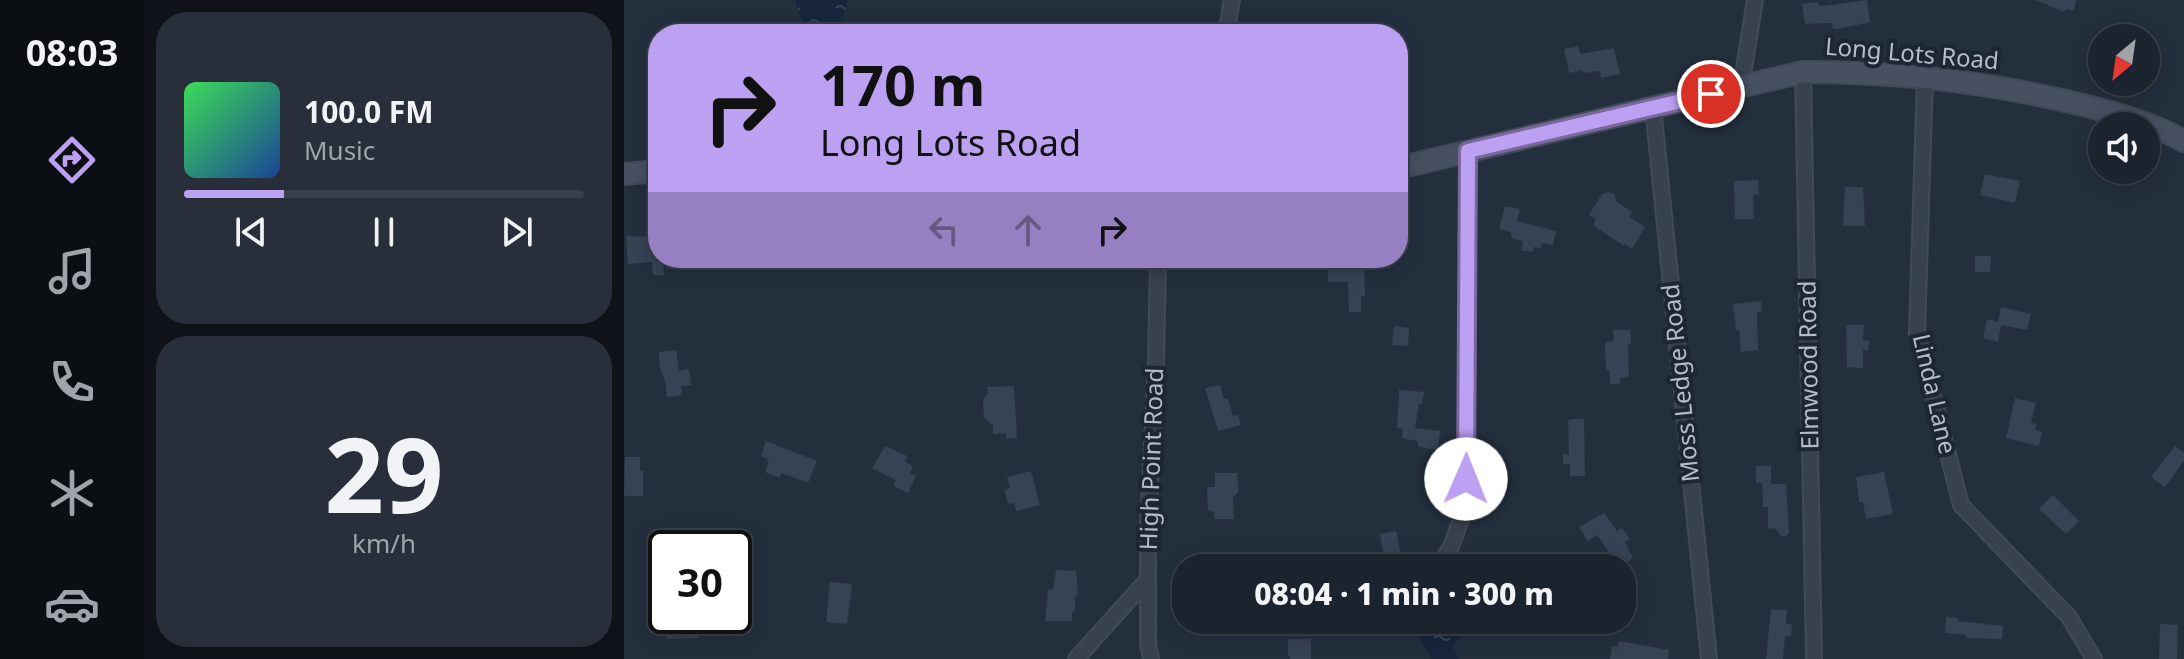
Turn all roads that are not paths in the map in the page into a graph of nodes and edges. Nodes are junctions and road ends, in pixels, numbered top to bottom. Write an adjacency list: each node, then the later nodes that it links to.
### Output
1 (1232, 0): 3 (street)
2 (1755, 0): 6 (street)
3 (1228, 24)
4 (1803, 72): 5 (main road, Long Lots Road); 6 (main road, Long Lots Road); 19 (street, Elmwood Road)
5 (1925, 77): 8 (main road, Long Lots Road); 20 (street, Linda Lane)
6 (1741, 87): 7 (main road, Long Lots Road)
7 (1653, 107): 9 (main road, Long Lots Road); 18 (street, Moss Ledge Road)
8 (2184, 141)
9 (1468, 151): 10 (main road, Long Lots Road); 14 (street)
10 (1408, 166)
11 (648, 172): 12 (main road)
12 (624, 174)
13 (1158, 268): 15 (street, High Point Road)
14 (1446, 554)
15 (1148, 579): 16 (street); 17 (street, High Point Road)
16 (1076, 659)
17 (1151, 659)
18 (1709, 659)
19 (1814, 659)
20 (2094, 659)

